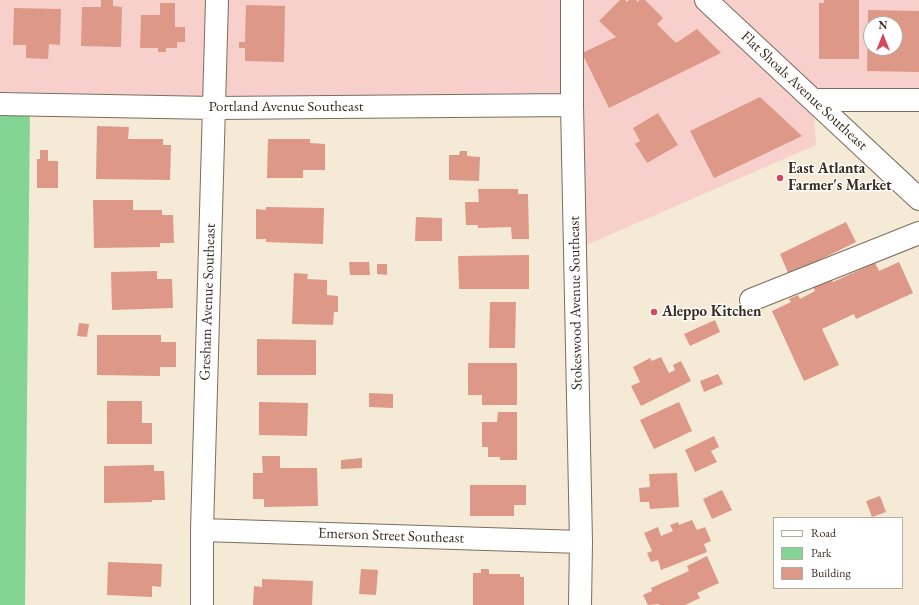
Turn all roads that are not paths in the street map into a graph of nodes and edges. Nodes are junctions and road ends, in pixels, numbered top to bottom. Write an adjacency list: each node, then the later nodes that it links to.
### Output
1 (217, 0): 8 (street, Gresham Avenue Southeast)
2 (572, 0): 7 (street, Stokeswood Avenue Southeast)
3 (706, 0): 4 (street, Flat Shoals Avenue Southeast)
4 (813, 100): 5 (street); 9 (street, Flat Shoals Avenue Southeast)
5 (919, 100)
6 (0, 104): 8 (street, Portland Avenue Southeast)
7 (572, 105): 8 (street, Portland Avenue Southeast); 13 (street, Stokeswood Avenue Southeast)
8 (214, 108): 12 (street, Gresham Avenue Southeast)
9 (919, 199)
10 (919, 232): 11 (street)
11 (751, 300)
12 (202, 530): 13 (street, Emerson Street Southeast); 14 (street, Gresham Avenue Southeast)
13 (581, 542): 15 (street, Stokeswood Avenue Southeast)
14 (202, 605)
15 (580, 605)

